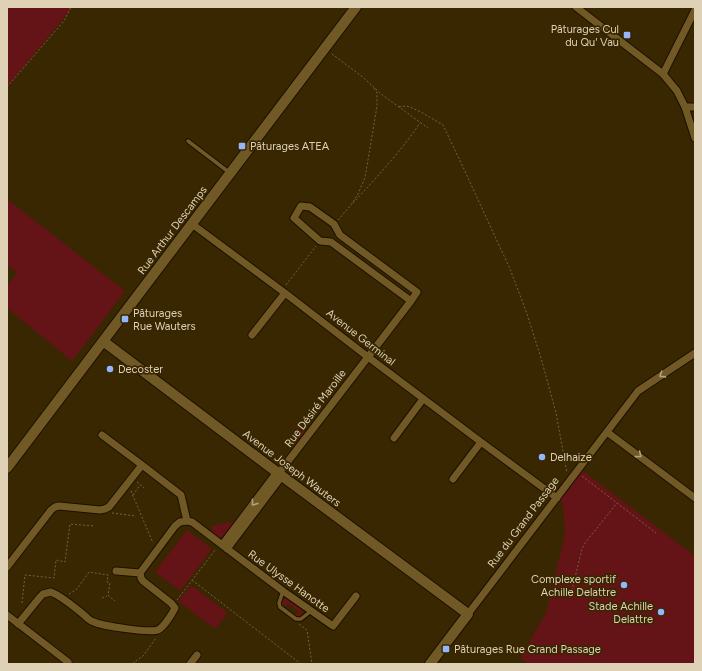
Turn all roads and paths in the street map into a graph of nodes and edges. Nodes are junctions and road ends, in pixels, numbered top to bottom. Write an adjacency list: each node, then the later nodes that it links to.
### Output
1 (71, 7): 7 (path)
2 (356, 7): 5 (street, Rue Arthur Descamps)
3 (576, 7): 6 (street)
4 (695, 10): 6 (street)
5 (325, 49): 8 (path); 16 (street, Rue Arthur Descamps)
6 (662, 74): 10 (street)
7 (7, 87)
8 (374, 88): 9 (path); 17 (path)
9 (399, 107): 12 (path); 38 (path)
10 (685, 107): 11 (street); 14 (street)
11 (695, 107)
12 (421, 122): 13 (path); 17 (path)
13 (428, 128)
14 (695, 138)
15 (188, 141): 16 (lane)
16 (230, 173): 18 (street, Rue Arthur Descamps)
17 (351, 205): 19 (path)
18 (192, 224): 21 (street, Avenue Germinal); 24 (street, Rue Arthur Descamps)
19 (334, 224): 20 (street); 22 (street)
20 (320, 241): 21 (path); 22 (street)
21 (283, 291): 23 (street); 26 (street, Avenue Germinal)
22 (411, 301): 26 (street, Rue Désiré Maroille)
23 (252, 335)
24 (103, 341): 33 (street, Rue Arthur Descamps); 35 (street, Avenue Joseph Wauters)
25 (695, 354): 28 (street, Rue du Grand Passage, one-way to 28)
26 (368, 357): 27 (street, Avenue Germinal); 35 (street, Rue Désiré Maroille)
27 (423, 398): 30 (street); 31 (street, Avenue Germinal)
28 (608, 432): 34 (street, Rue du Grand Passage); 43 (street, one-way to 43)
29 (102, 435): 32 (street)
30 (394, 438)
31 (481, 442): 36 (street); 42 (street, Avenue Germinal)
32 (142, 465): 37 (street); 47 (street)
33 (7, 468)
34 (577, 472): 38 (street, Rue du Grand Passage); 44 (path)
35 (279, 474): 51 (street, Rue Désiré Maroille); 66 (street, Avenue Joseph Wauters)
36 (453, 479)
37 (130, 481): 39 (path); 41 (path); 45 (street)
38 (568, 483): 42 (street, Rue du Grand Passage)
39 (140, 485): 40 (path); 41 (path)
40 (144, 488)
41 (133, 495): 50 (path)
42 (557, 498): 66 (street, Rue du Grand Passage)
43 (695, 498)
44 (617, 503): 49 (path); 61 (path)
45 (105, 509): 46 (path); 52 (street)
46 (136, 516)
47 (186, 521): 51 (street, Rue Ulysse Hanotte); 54 (street)
48 (94, 526): 63 (path)
49 (656, 533)
50 (154, 545)
51 (222, 547): 55 (path); 56 (street, Rue Ulysse Hanotte)
52 (7, 567)
53 (116, 571): 54 (street)
54 (140, 573): 64 (street)
55 (192, 580): 64 (path); 75 (path)
56 (284, 592): 65 (street, Rue Ulysse Hanotte); 68 (lane)
57 (108, 596): 59 (path); 60 (path); 62 (path)
58 (356, 596): 65 (street, Rue Ulysse Hanotte)
59 (61, 598): 64 (street); 69 (street)
60 (102, 598)
61 (570, 598)
62 (115, 601)
63 (22, 603)
64 (172, 605)
65 (311, 610): 68 (lane)
66 (468, 614): 77 (street, Rue du Grand Passage)
67 (7, 615): 69 (street)
68 (296, 619): 76 (path)
69 (18, 624): 72 (street)
70 (156, 638): 73 (path)
71 (197, 655): 74 (street)
72 (68, 662)
73 (134, 664)
74 (190, 664)
75 (300, 664)
76 (312, 664)
77 (430, 664)

